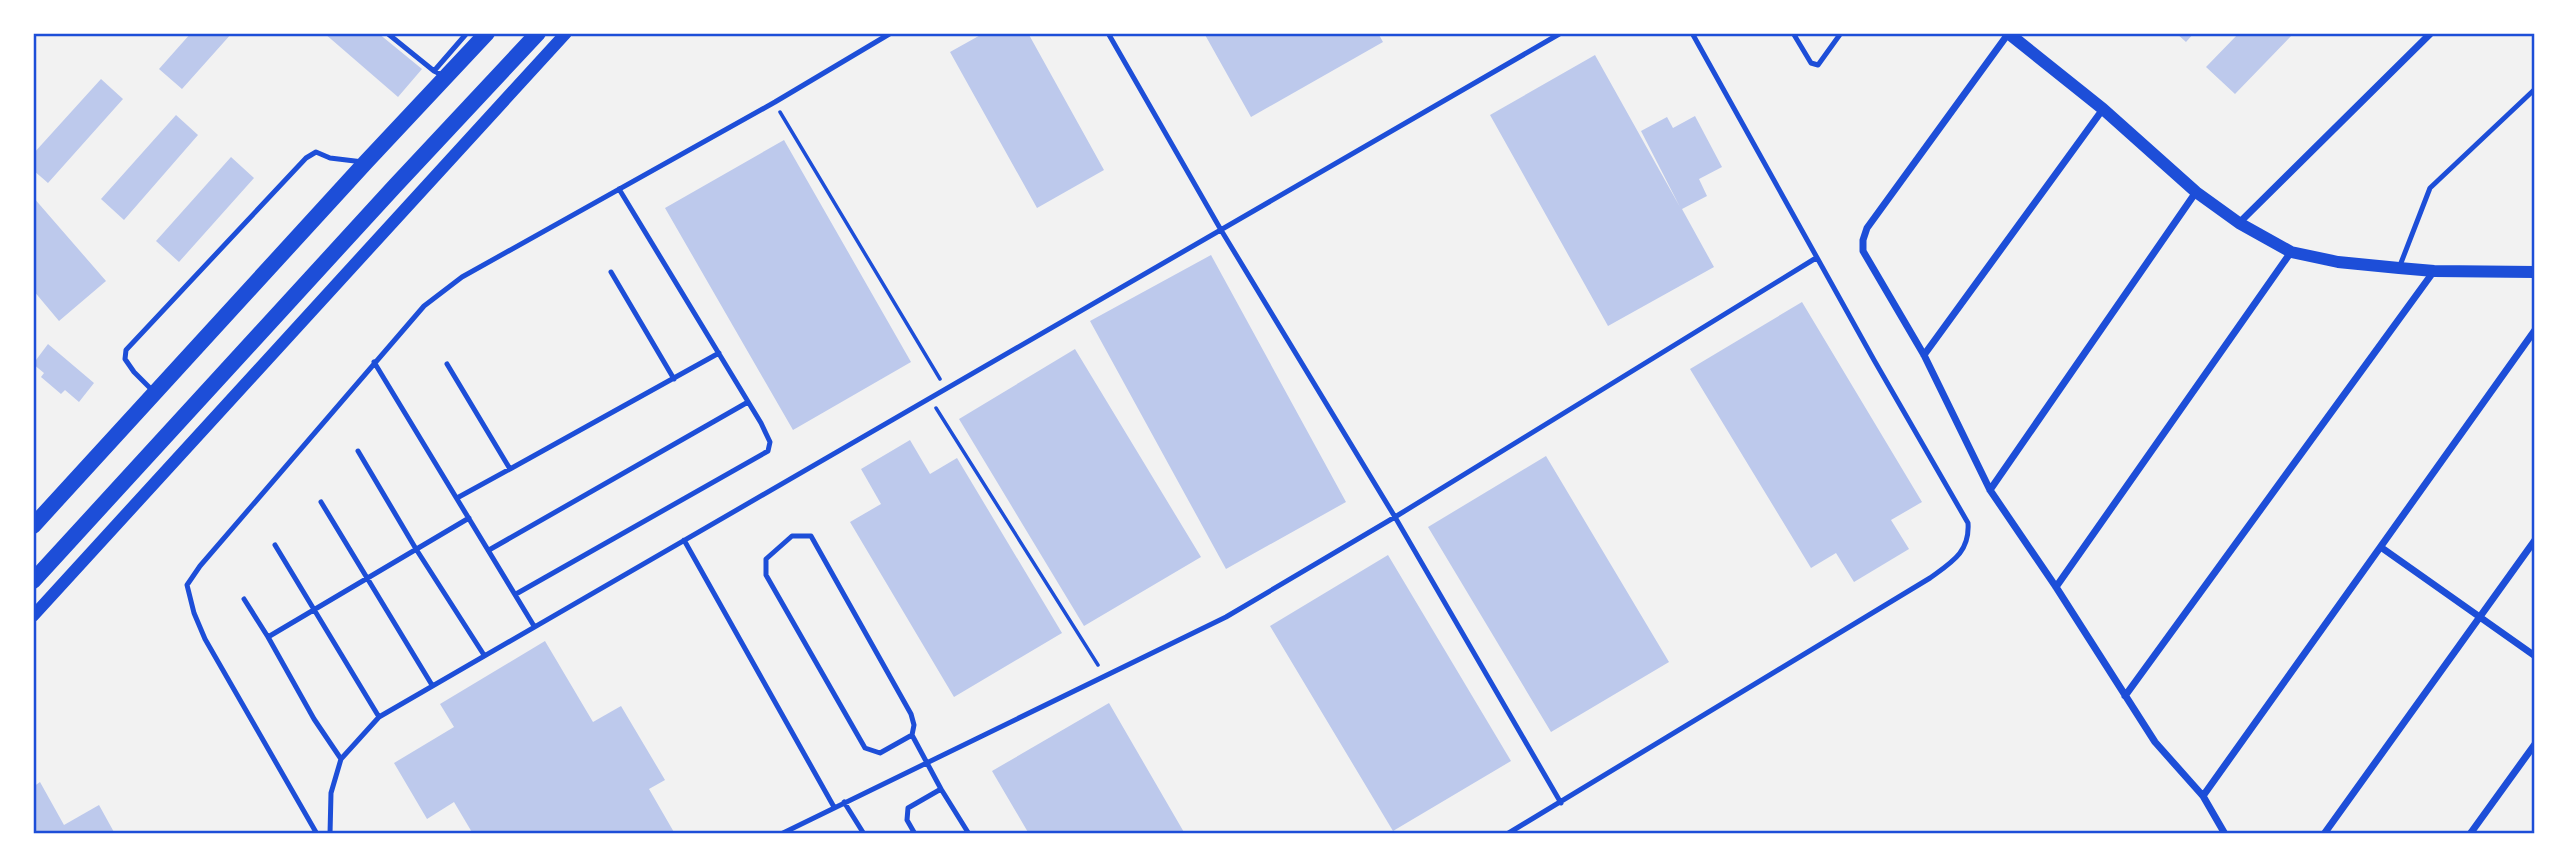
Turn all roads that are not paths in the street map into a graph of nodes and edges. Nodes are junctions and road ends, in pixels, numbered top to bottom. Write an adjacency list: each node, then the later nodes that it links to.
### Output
1 (387, 33): 14 (lane)
2 (467, 33): 14 (lane)
3 (487, 33): 14 (main road)
4 (538, 33): 51 (main road)
5 (566, 33): 56 (street)
6 (891, 33): 18 (lane)
7 (1108, 33): 21 (lane)
8 (1561, 33): 21 (lane)
9 (1692, 33): 23 (lane)
10 (1793, 33): 11 (lane)
11 (1841, 33)
12 (2008, 33): 16 (street); 30 (street)
13 (2431, 33): 20 (street)
14 (441, 74): 17 (main road)
15 (2535, 89): 24 (lane)
16 (2103, 109): 19 (street); 30 (street)
17 (366, 162): 34 (main road); 34 (lane)
18 (618, 189): 29 (lane); 31 (lane)
19 (2196, 192): 20 (street); 38 (street)
20 (2239, 223): 22 (street)
21 (1221, 230): 41 (lane); 44 (lane)
22 (2291, 252): 24 (street); 52 (street)
23 (1816, 258): 41 (lane); 72 (lane)
24 (2399, 268): 26 (street)
25 (2533, 270): 26 (street)
26 (2434, 271): 63 (street)
27 (611, 272): 33 (lane)
28 (2535, 330): 47 (street)
29 (719, 353): 33 (lane); 35 (lane)
30 (1924, 355): 38 (street)
31 (374, 362): 39 (lane); 74 (lane)
32 (447, 365): 37 (lane)
33 (674, 379): 37 (lane)
34 (155, 393): 43 (main road)
35 (748, 402): 49 (lane); 53 (lane)
36 (358, 451): 48 (lane)
37 (510, 468): 39 (lane)
38 (1990, 490): 52 (street)
39 (457, 498): 42 (lane)
40 (321, 502): 50 (lane)
41 (1395, 517): 68 (lane); 72 (lane)
42 (469, 518): 48 (lane); 49 (lane)
43 (33, 526)
44 (684, 540): 58 (lane); 73 (lane)
45 (2535, 540): 57 (street)
46 (275, 545): 55 (lane)
47 (2382, 548): 57 (street); 70 (street)
48 (416, 549): 50 (lane); 60 (lane)
49 (489, 550): 53 (lane)
50 (367, 578): 55 (lane); 62 (lane)
51 (33, 581)
52 (2056, 587): 63 (street)
53 (516, 594): 58 (lane)
54 (244, 598): 59 (lane)
55 (313, 610): 59 (lane); 64 (lane)
56 (33, 616)
57 (2480, 617): 61 (street); 82 (street)
58 (534, 626): 60 (lane)
59 (268, 637): 67 (lane)
60 (484, 655): 62 (lane)
61 (2535, 656)
62 (432, 685): 64 (lane)
63 (2125, 696): 70 (street)
64 (379, 717): 67 (lane)
65 (912, 735): 65 (lane); 68 (lane)
66 (2535, 744): 83 (street)
67 (341, 759): 75 (lane)
68 (927, 762): 69 (lane); 71 (lane)
69 (941, 789): 78 (lane); 79 (lane)
70 (2203, 796): 81 (street)
71 (844, 802): 73 (lane); 77 (lane)
72 (1561, 803): 80 (lane)
73 (834, 807): 76 (lane)
74 (317, 834)
75 (330, 834)
76 (781, 834)
77 (864, 834)
78 (915, 834)
79 (969, 834)
80 (1507, 834)
81 (2225, 834)
82 (2324, 834)
83 (2470, 834)

